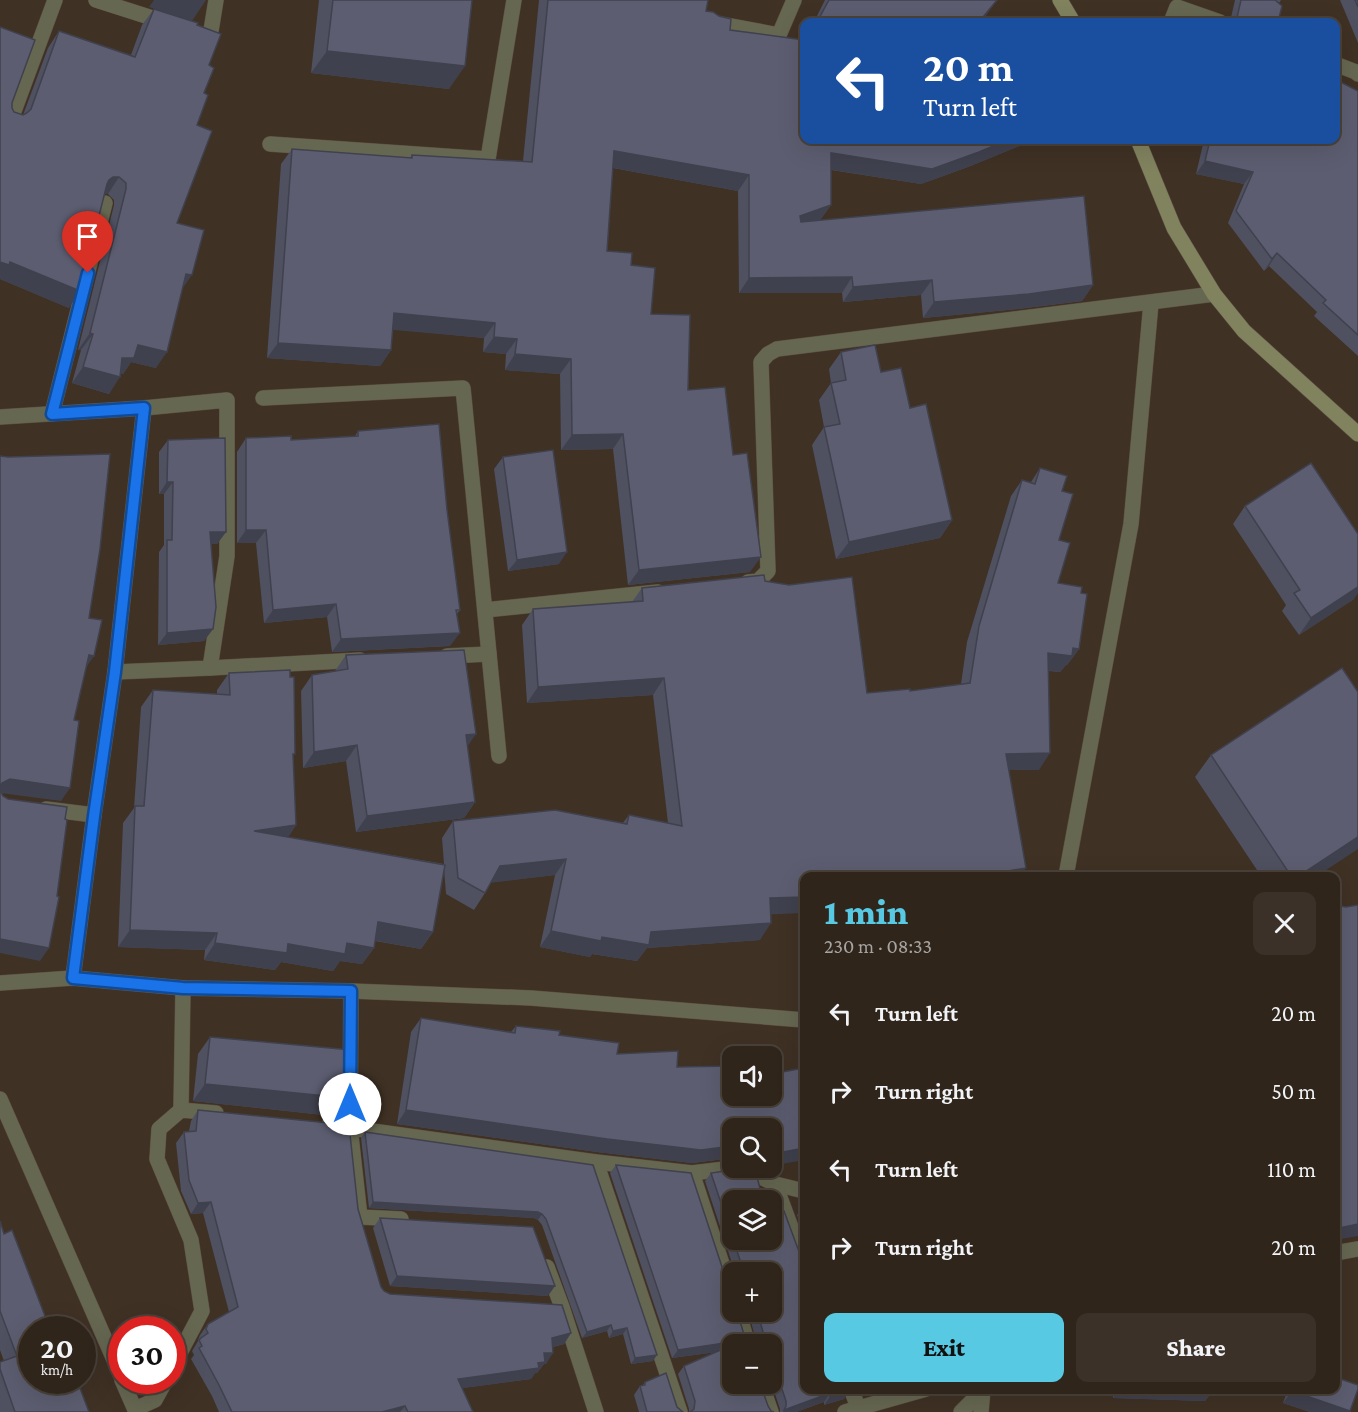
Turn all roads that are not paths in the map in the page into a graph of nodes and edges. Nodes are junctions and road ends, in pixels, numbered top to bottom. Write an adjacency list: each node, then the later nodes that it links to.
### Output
1 (56, 0): 14 (street)
2 (96, 0): 3 (street)
3 (216, 0)
4 (514, 0): 15 (street)
5 (794, 0): 11 (street)
6 (1060, 0): 8 (main road)
7 (1178, 4): 9 (street); 10 (street)
8 (1071, 18)
9 (1173, 18)
10 (1211, 18)
11 (710, 22)
12 (1340, 66): 13 (street)
13 (1358, 74)
14 (10, 123)
15 (270, 144)
16 (1140, 144): 18 (main road)
17 (105, 203): 22 (street)
18 (1214, 294): 19 (street); 24 (main road)
19 (1151, 303): 25 (street); 36 (street)
20 (263, 398): 27 (street)
21 (144, 408): 22 (street); 31 (street); 32 (street)
22 (52, 414): 23 (street)
23 (0, 417)
24 (1358, 434)
25 (734, 584)
26 (675, 590): 27 (street)
27 (485, 610): 28 (street)
28 (489, 654): 29 (street); 33 (street)
29 (431, 657)
30 (372, 660): 31 (street)
31 (210, 668): 32 (street)
32 (115, 672): 35 (street)
33 (499, 756)
34 (35, 807): 35 (street)
35 (94, 816): 37 (street)
36 (1067, 872)
37 (73, 978): 38 (street); 39 (street)
38 (0, 983)
39 (183, 988): 40 (street); 43 (street)
40 (351, 991): 41 (street); 46 (street)
41 (800, 1020)
42 (0, 1099): 58 (street)
43 (182, 1110): 44 (street); 57 (street)
44 (226, 1114)
45 (316, 1124): 46 (street)
46 (350, 1127): 47 (street); 51 (street)
47 (596, 1162): 48 (street); 69 (street)
48 (693, 1173): 49 (street); 56 (street)
49 (775, 1184): 50 (street); 53 (street)
50 (800, 1190)
51 (417, 1220)
52 (1358, 1249): 54 (street)
53 (800, 1251)
54 (1340, 1252)
55 (544, 1258): 68 (street)
56 (722, 1263)
57 (186, 1341)
58 (108, 1347)
59 (128, 1394): 67 (street)
60 (158, 1394): 67 (street)
61 (765, 1394): 70 (street)
62 (851, 1394): 66 (street)
63 (908, 1394): 66 (street)
64 (978, 1394): 71 (street)
65 (983, 1394): 72 (street)
66 (851, 1410)
67 (135, 1411)
68 (597, 1412)
69 (680, 1412)
70 (771, 1412)
71 (961, 1412)
72 (981, 1412)

